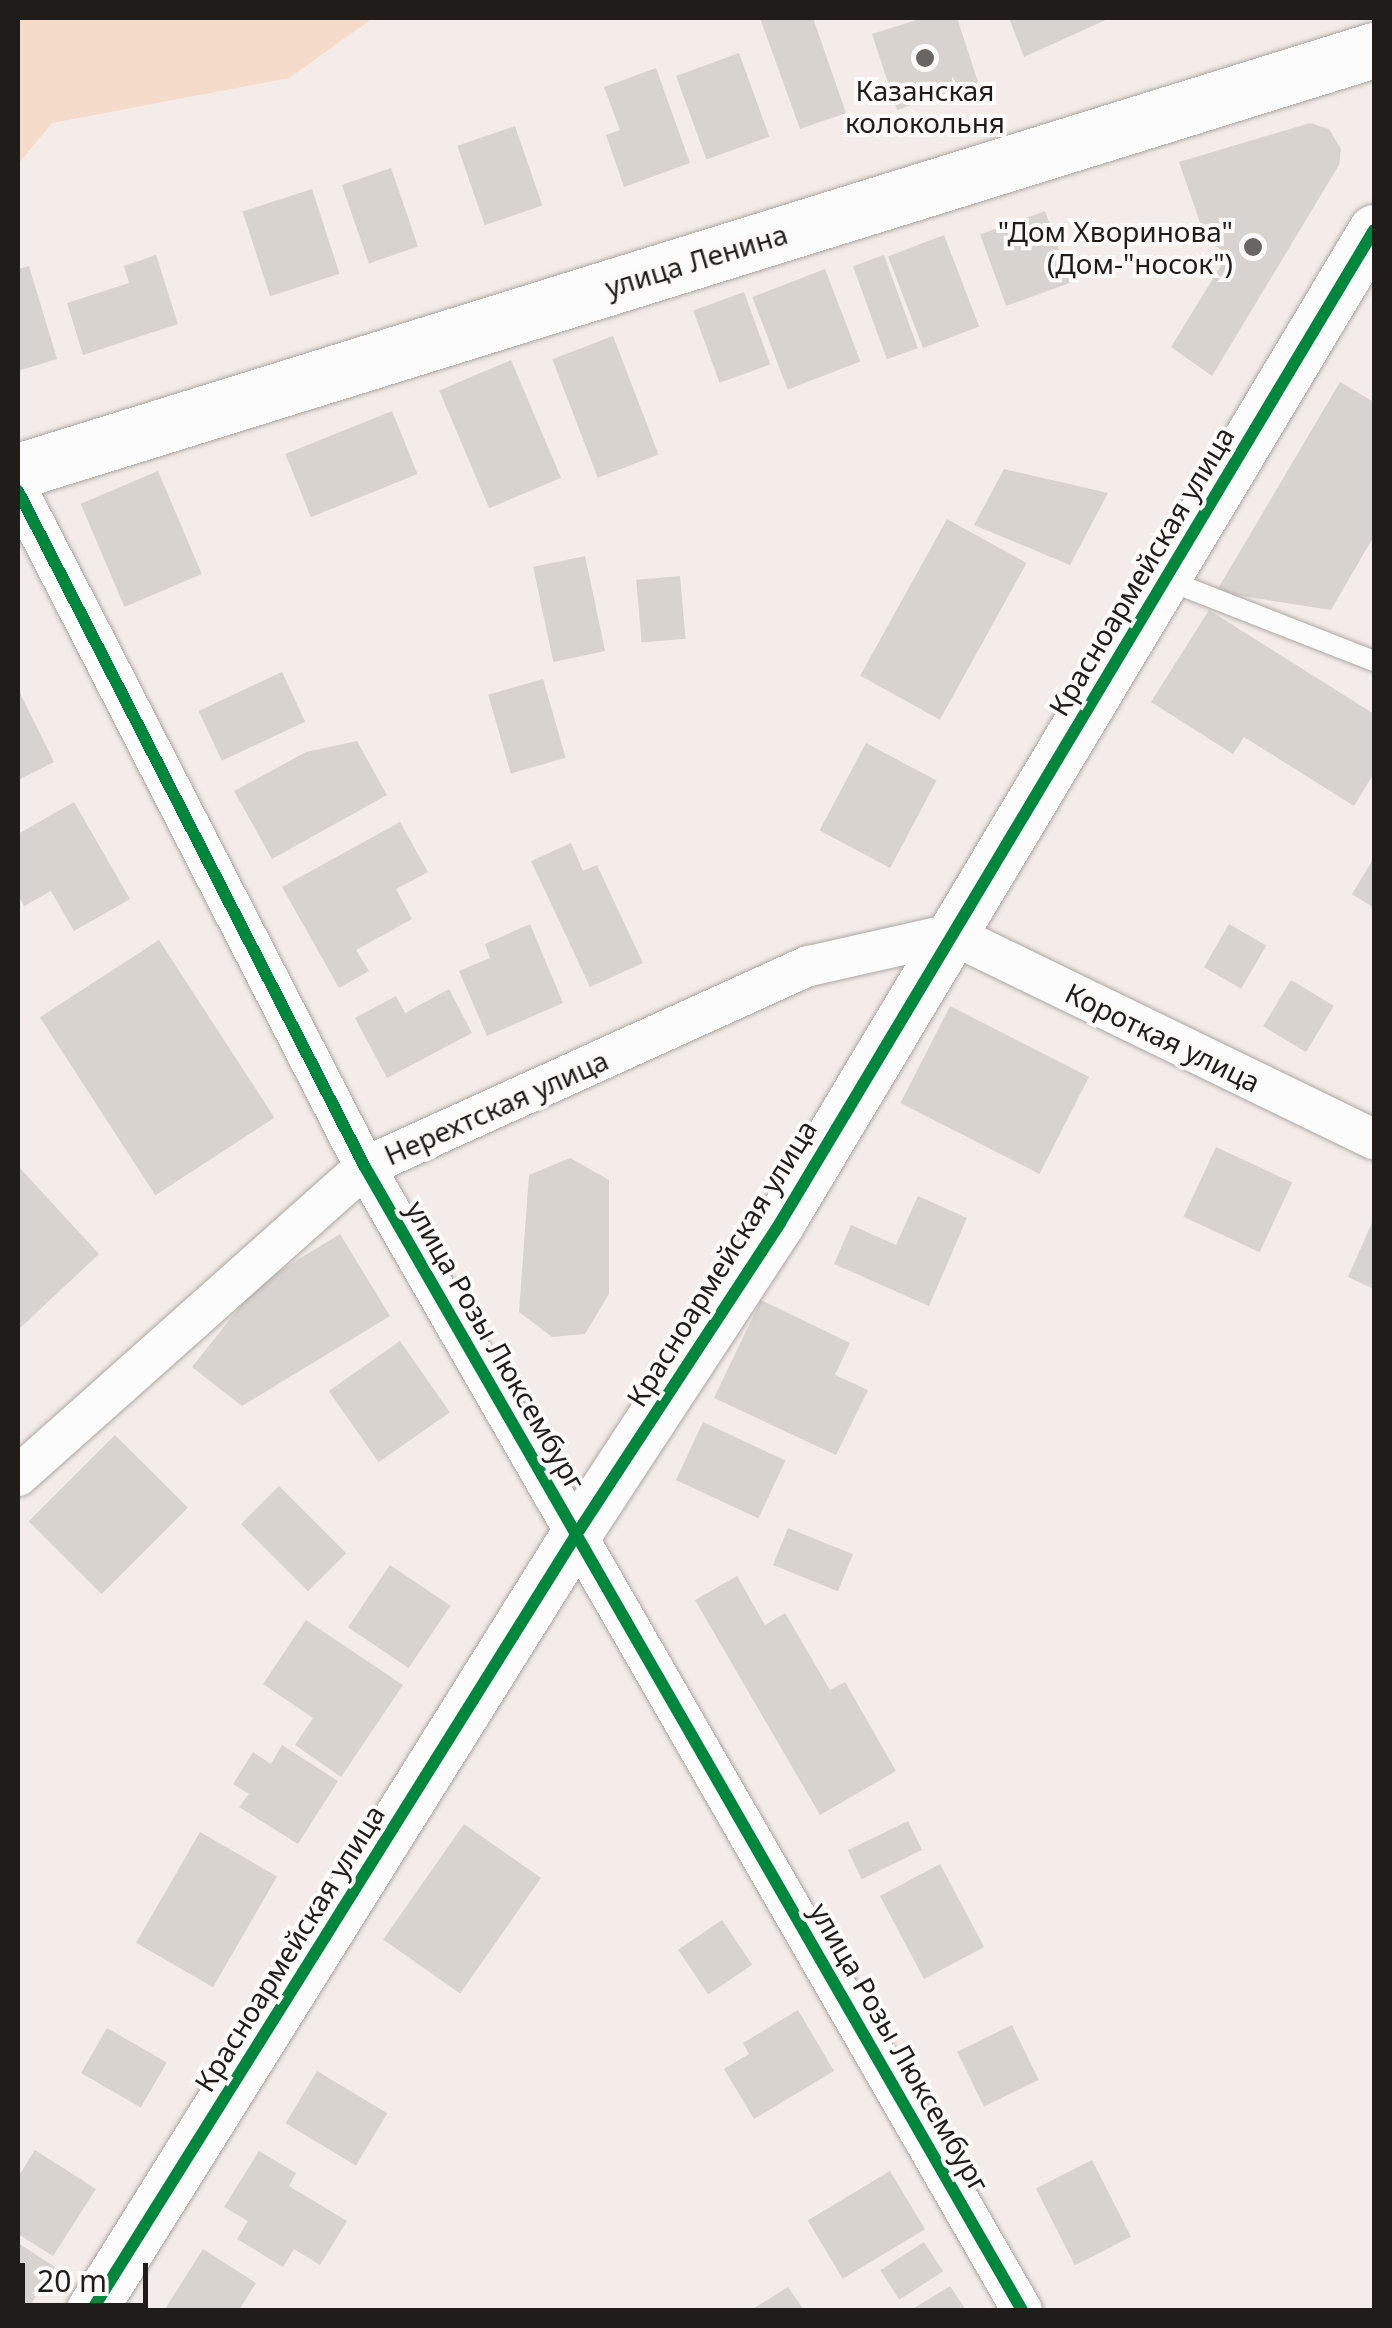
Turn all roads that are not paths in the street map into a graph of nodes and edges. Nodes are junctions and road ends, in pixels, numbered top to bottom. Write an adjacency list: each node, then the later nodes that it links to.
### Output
1 (1374, 50): 3 (main road, улица Ленина)
2 (1374, 230): 5 (street, Красноармейская улица)
3 (18, 470)
4 (18, 491): 9 (street, улица Розы Люксембург)
5 (1165, 579): 6 (lane); 7 (street, Красноармейская улица)
6 (1374, 661)
7 (952, 934): 8 (street, Короткая улица); 9 (street, Нерехтская улица); 11 (street, Красноармейская улица)
8 (1374, 1140)
9 (364, 1166): 10 (street, Нерехтская улица); 11 (street, улица Розы Люксембург)
10 (18, 1476)
11 (576, 1535): 12 (street, Красноармейская улица); 13 (street, улица Розы Люксембург)
12 (92, 2310)
13 (1022, 2310)

